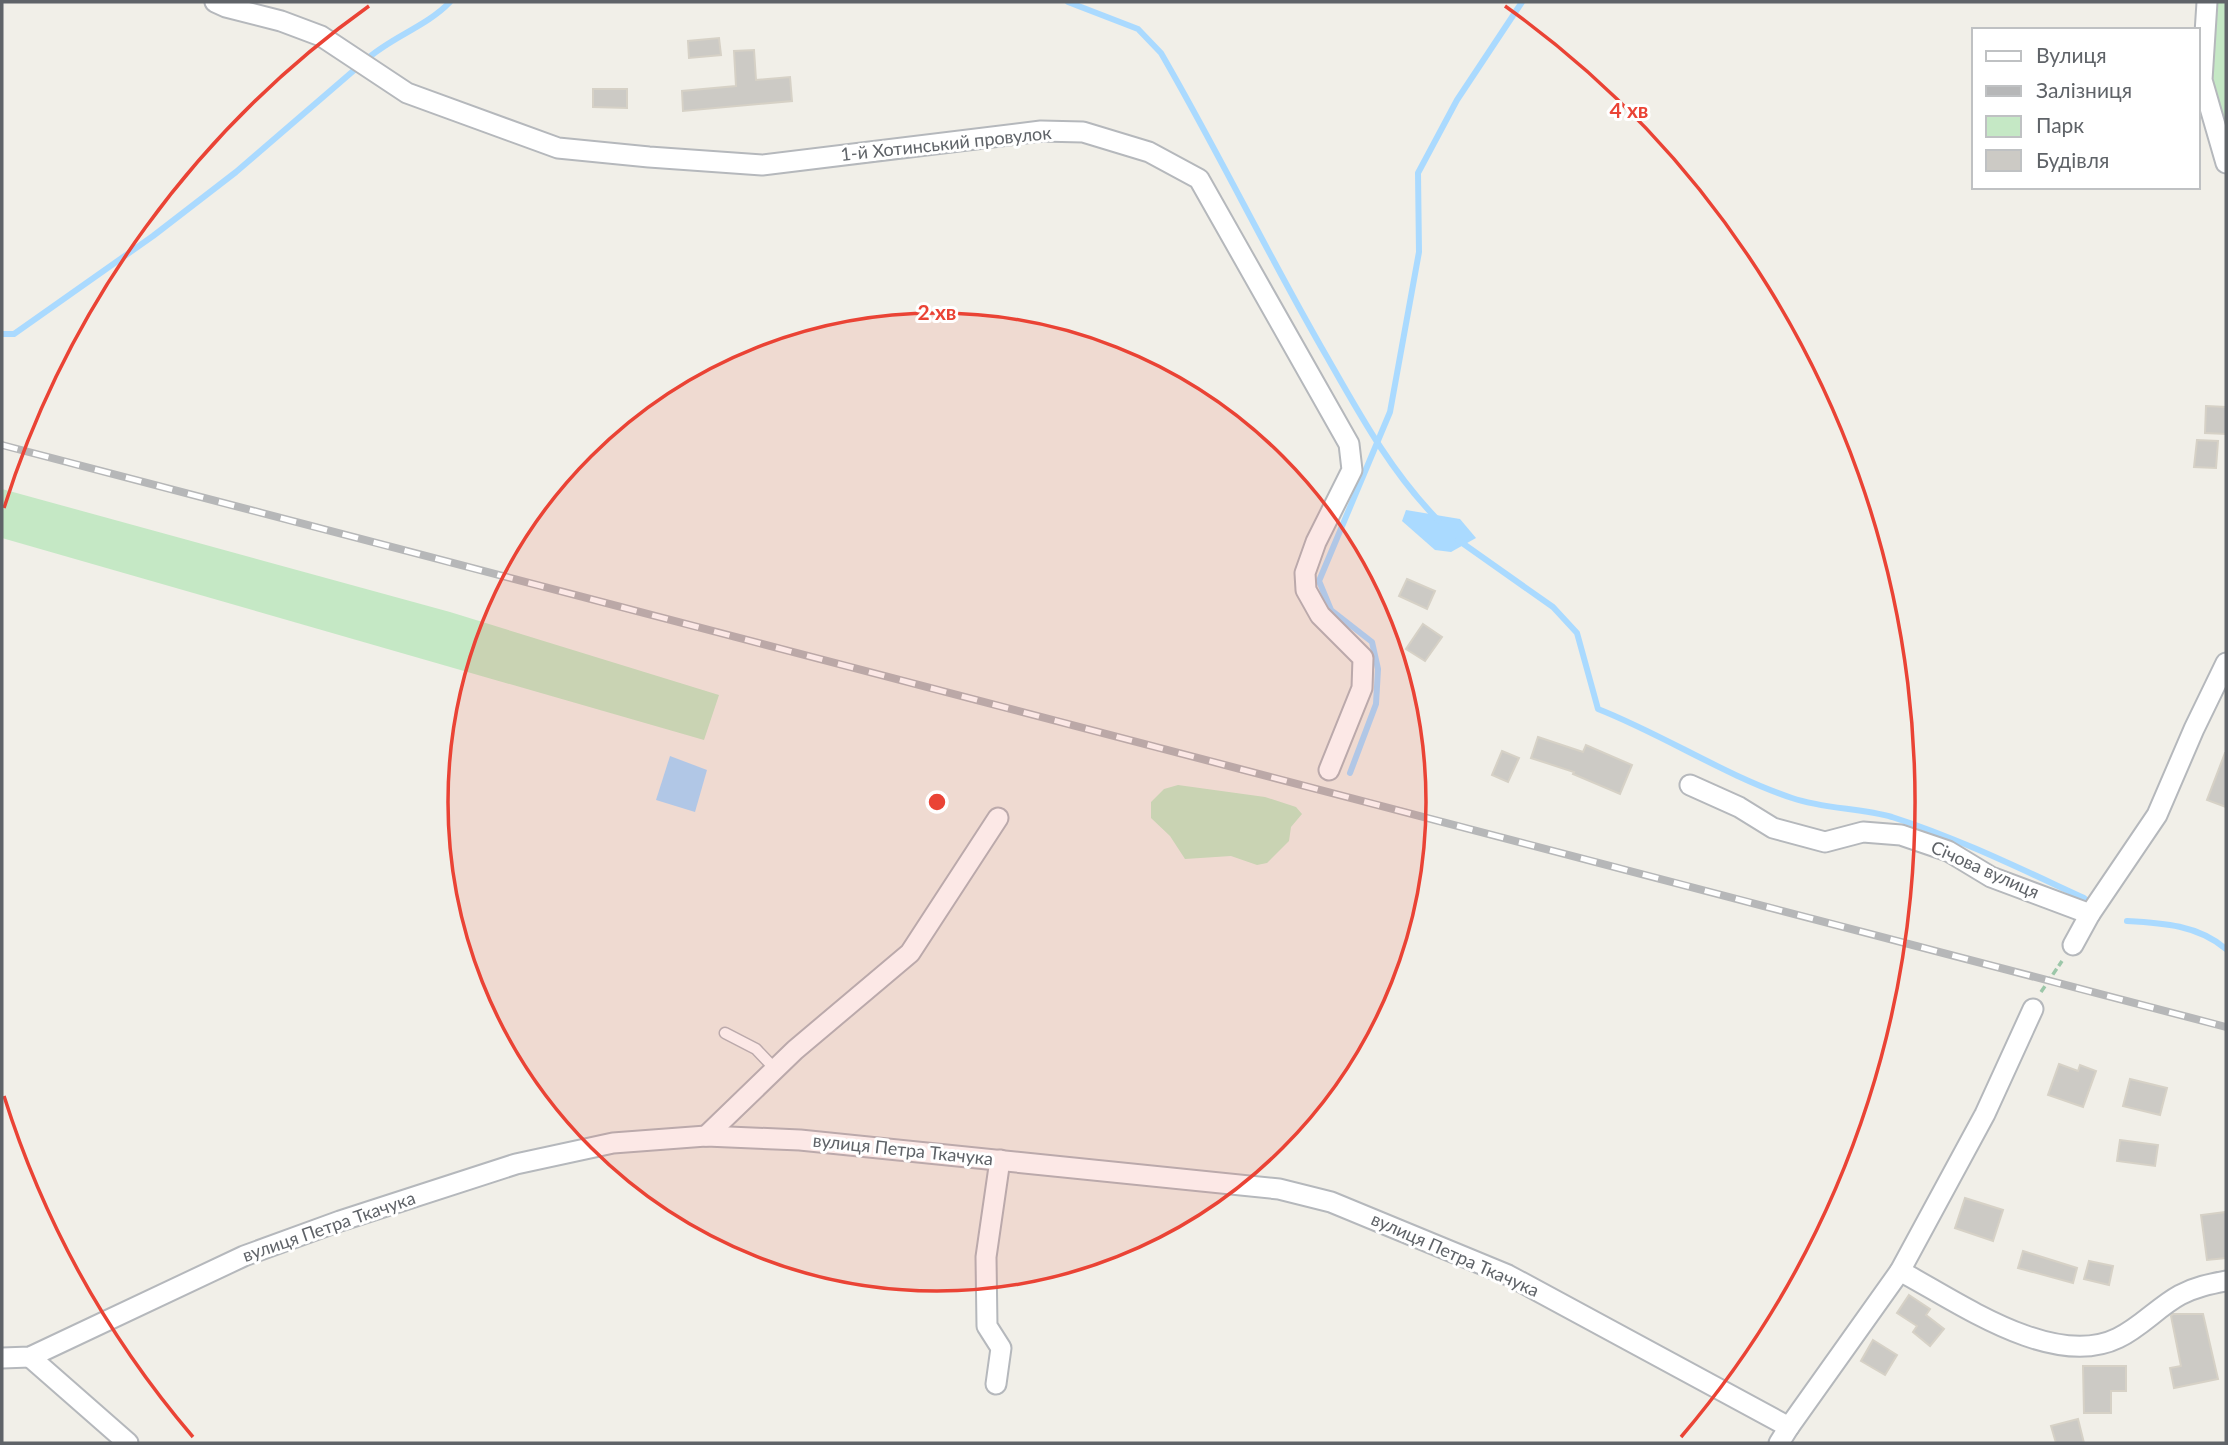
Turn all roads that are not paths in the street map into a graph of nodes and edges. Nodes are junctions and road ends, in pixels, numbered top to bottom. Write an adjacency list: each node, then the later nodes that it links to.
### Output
1 (215, 2): 5 (street, 1-й Хотинський провулок)
2 (2207, 2): 3 (street)
3 (2226, 163)
4 (2226, 663): 8 (street)
5 (1329, 770)
6 (1690, 785): 8 (street, Січова вулиця)
7 (999, 818): 12 (street)
8 (2090, 914): 9 (street)
9 (2073, 945)
10 (2033, 1009): 15 (street)
11 (725, 1033): 12 (lane)
12 (775, 1069): 13 (street)
13 (706, 1136): 14 (street, вулиця Петра Ткачука); 17 (street, вулиця Петра Ткачука)
14 (1000, 1160): 19 (street); 20 (street, вулиця Петра Ткачука)
15 (1900, 1271): 16 (street); 20 (street)
16 (2226, 1281)
17 (30, 1357): 18 (street, вулиця Петра Ткачука); 21 (street)
18 (2, 1358)
19 (996, 1384)
20 (1784, 1435)
21 (128, 1443)

